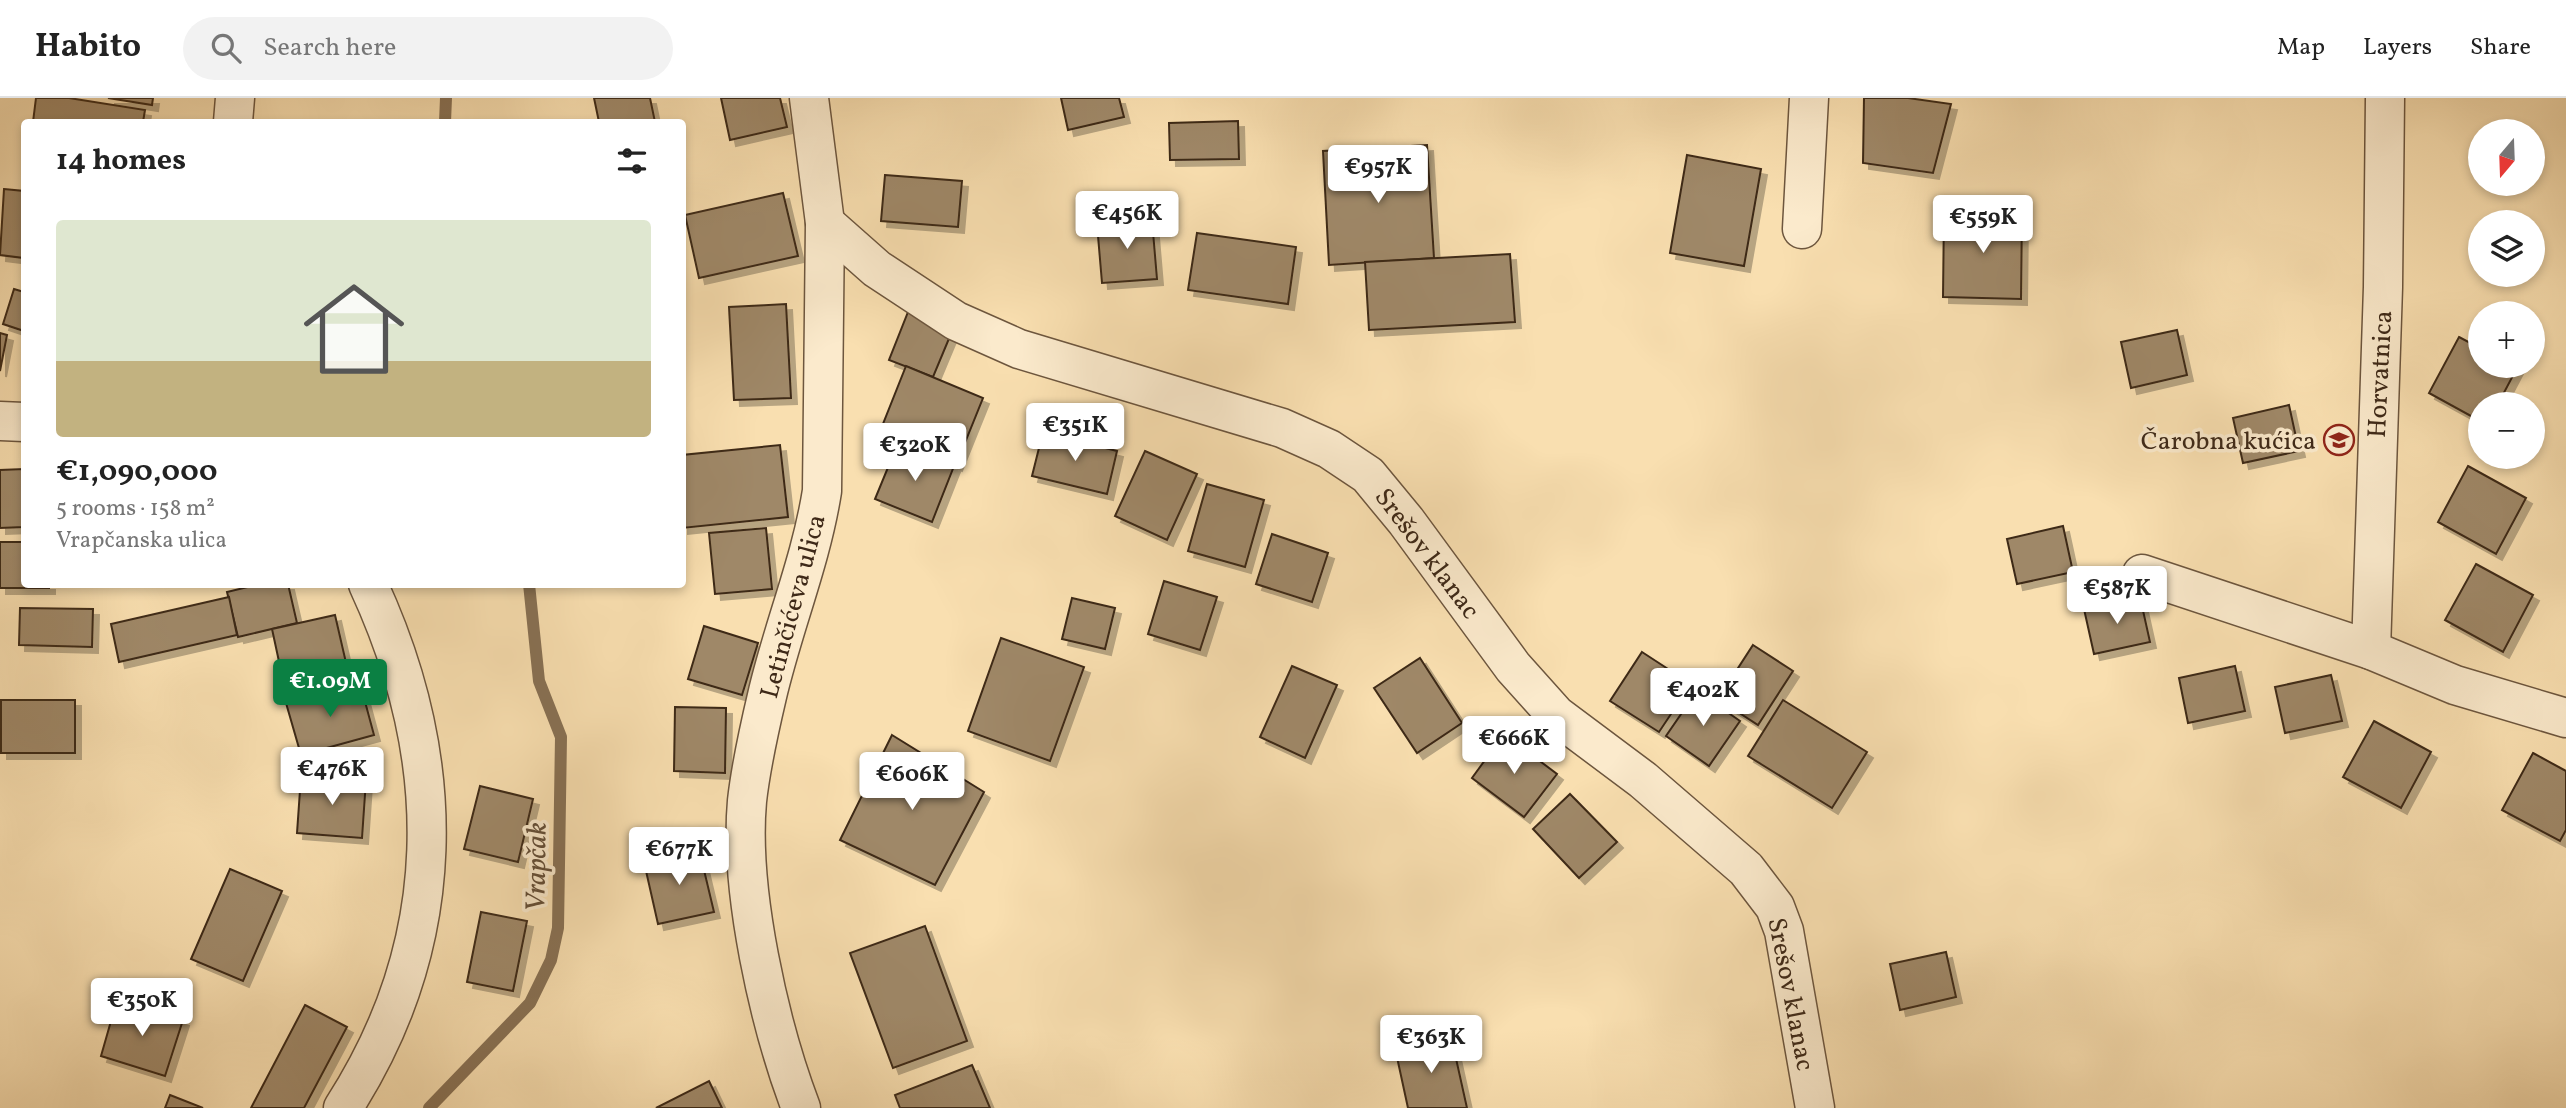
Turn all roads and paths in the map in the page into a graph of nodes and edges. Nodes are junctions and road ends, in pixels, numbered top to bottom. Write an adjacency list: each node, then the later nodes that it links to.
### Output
1 (235, 98): 5 (street)
2 (809, 98): 6 (street, Letinčićeva ulica)
3 (1809, 98): 7 (street)
4 (2385, 98): 12 (street, Horvatnica)
5 (233, 119)
6 (825, 223): 15 (street, Letinčićeva ulica); 16 (street, Srešov klanac)
7 (1802, 229)
8 (0, 421): 9 (street)
9 (21, 422)
10 (2142, 575): 12 (street)
11 (370, 588): 14 (street)
12 (2371, 650): 13 (street)
13 (2566, 718)
14 (343, 1108)
15 (801, 1108)
16 (1815, 1108)

